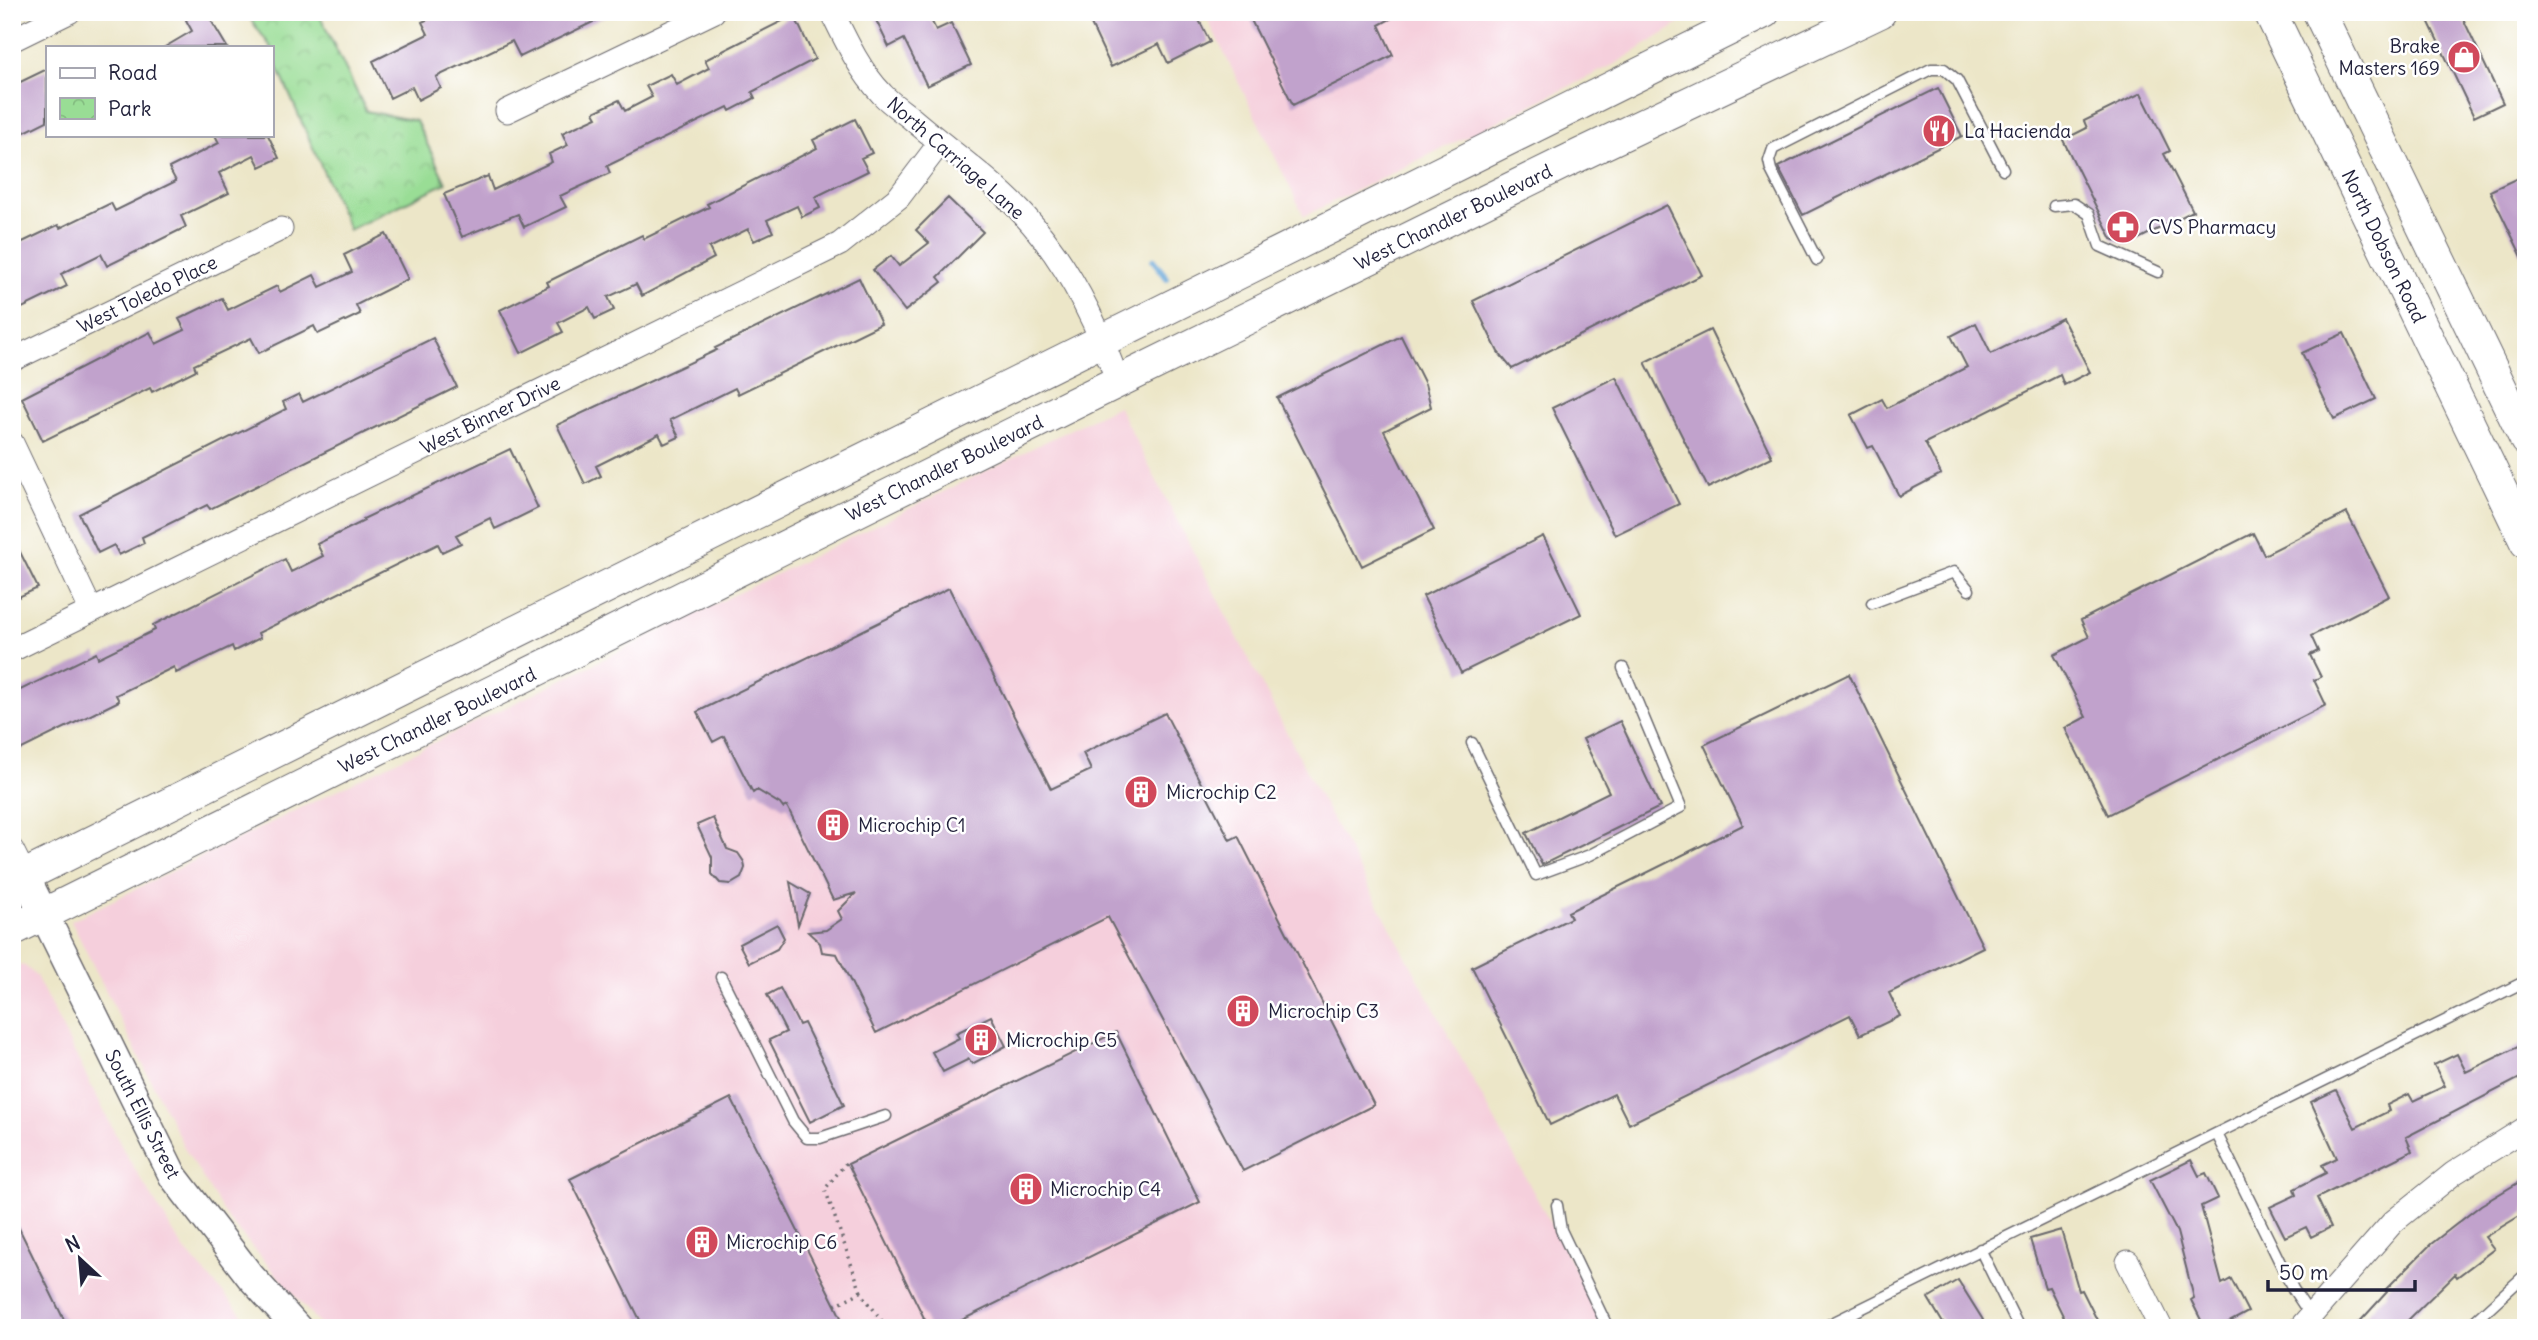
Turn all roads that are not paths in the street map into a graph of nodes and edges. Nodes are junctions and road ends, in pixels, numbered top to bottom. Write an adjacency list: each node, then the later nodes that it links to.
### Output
1 (69, 12): 8 (street)
2 (713, 12): 11 (street)
3 (832, 12): 12 (street, North Carriage Lane)
4 (1764, 12): 9 (main road)
5 (1880, 12): 10 (main road, West Chandler Boulevard)
6 (2270, 12): 23 (main road, North Dobson Road)
7 (2319, 12): 21 (main road)
8 (12, 40)
9 (1660, 64): 10 (main road); 18 (main road)
10 (1680, 108): 20 (main road, West Chandler Boulevard)
11 (507, 111)
12 (940, 143): 18 (street, North Carriage Lane); 26 (street, West Binner Drive)
13 (2003, 169): 16 (lane)
14 (2054, 206): 17 (lane)
15 (281, 229): 19 (street, West Toledo Place)
16 (1817, 260)
17 (2158, 272)
18 (1103, 340): 20 (street, North Carriage Lane); 30 (main road)
19 (12, 360)
20 (1118, 382): 31 (main road, West Chandler Boulevard)
21 (2526, 440)
22 (12, 443): 26 (street)
23 (2526, 541)
24 (1969, 590): 25 (lane)
25 (1872, 603)
26 (91, 610): 27 (street, West Binner Drive)
27 (12, 650)
28 (1623, 668): 29 (lane)
29 (1472, 743)
30 (16, 870): 31 (street, South Ellis Street)
31 (43, 915): 32 (main road, West Chandler Boulevard); 43 (street, South Ellis Street)
32 (12, 930)
33 (721, 977): 35 (lane)
34 (2526, 981): 37 (lane)
35 (886, 1116)
36 (2526, 1128): 42 (street)
37 (2217, 1134): 39 (lane); 42 (lane)
38 (1557, 1205): 44 (lane)
39 (1980, 1249): 45 (lane); 46 (lane)
40 (2128, 1262): 47 (street)
41 (2526, 1274): 48 (lane)
42 (2305, 1322)
43 (297, 1328)
44 (1608, 1328)
45 (1822, 1328)
46 (2020, 1328)
47 (2161, 1328)
48 (2467, 1328)

